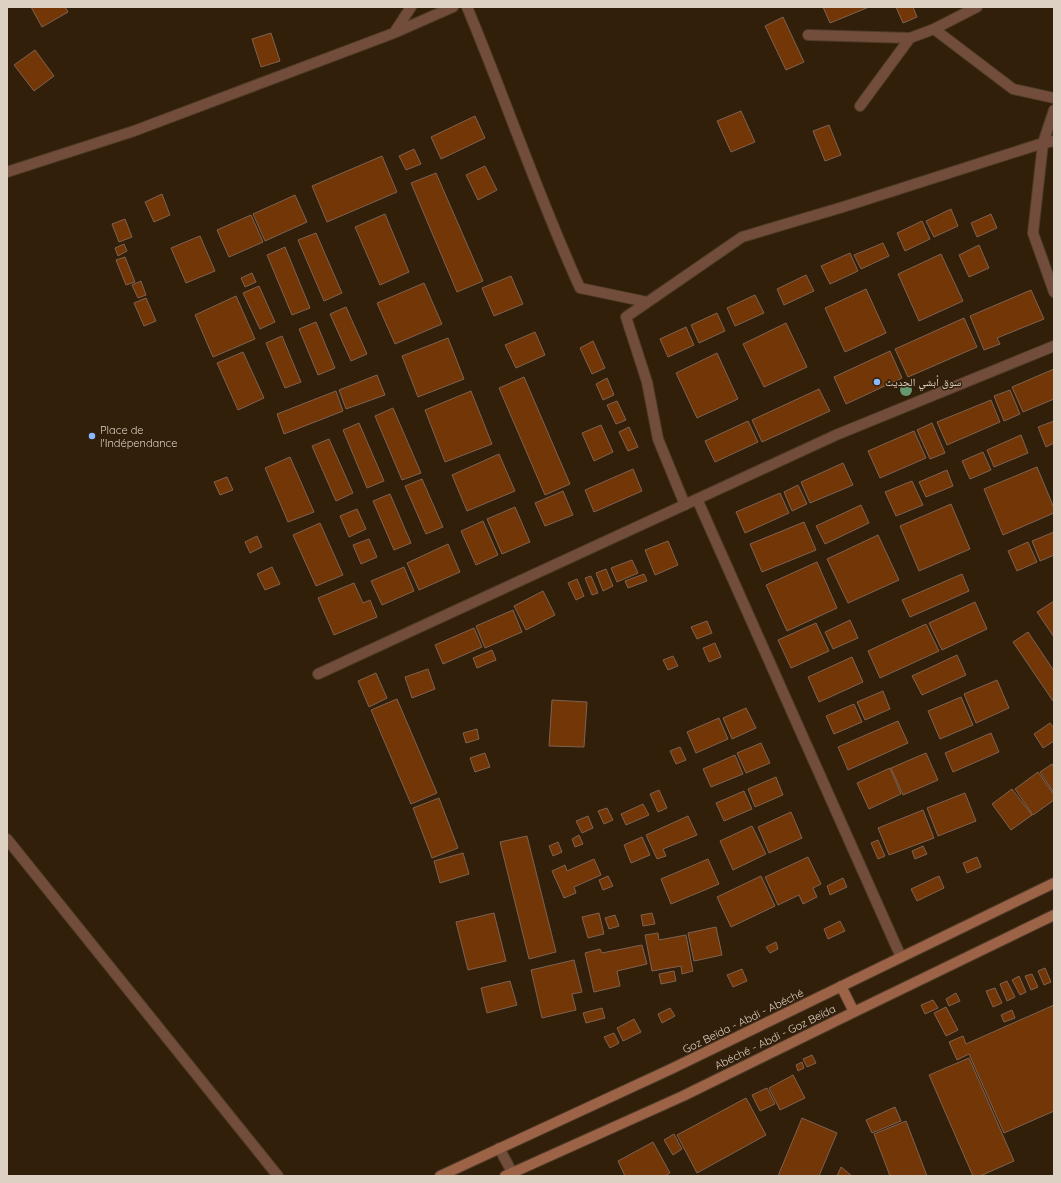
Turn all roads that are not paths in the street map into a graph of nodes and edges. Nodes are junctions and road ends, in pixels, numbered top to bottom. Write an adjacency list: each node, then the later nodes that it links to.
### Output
1 (411, 7): 6 (street)
2 (453, 7): 6 (street)
3 (467, 7): 16 (street)
4 (977, 7): 5 (street)
5 (934, 29): 8 (street); 9 (street)
6 (394, 33): 14 (street)
7 (808, 35): 8 (street)
8 (910, 38): 10 (street)
9 (1054, 98)
10 (860, 106)
11 (1054, 110): 13 (street)
12 (1054, 141): 13 (street)
13 (1043, 144): 15 (street); 16 (street)
14 (7, 172)
15 (1054, 292)
16 (647, 302): 19 (street)
17 (1054, 346): 18 (street)
18 (697, 499): 19 (street); 24 (street)
19 (684, 505): 20 (street)
20 (318, 674)
21 (7, 839): 29 (street)
22 (1054, 883): 24 (main road, Goz Beïda - Abdi - Abéché)
23 (1054, 915): 26 (main road, Abéché - Abdi - Goz Beïda)
24 (901, 957): 25 (main road, Goz Beïda - Abdi - Abéché)
25 (841, 986): 26 (main road); 27 (main road, Goz Beïda - Abdi - Abéché)
26 (854, 1012): 28 (main road, Abéché - Abdi - Goz Beïda)
27 (499, 1148): 28 (street); 30 (main road, Goz Beïda - Abdi - Abéché)
28 (510, 1175)
29 (278, 1176)
30 (440, 1176)

